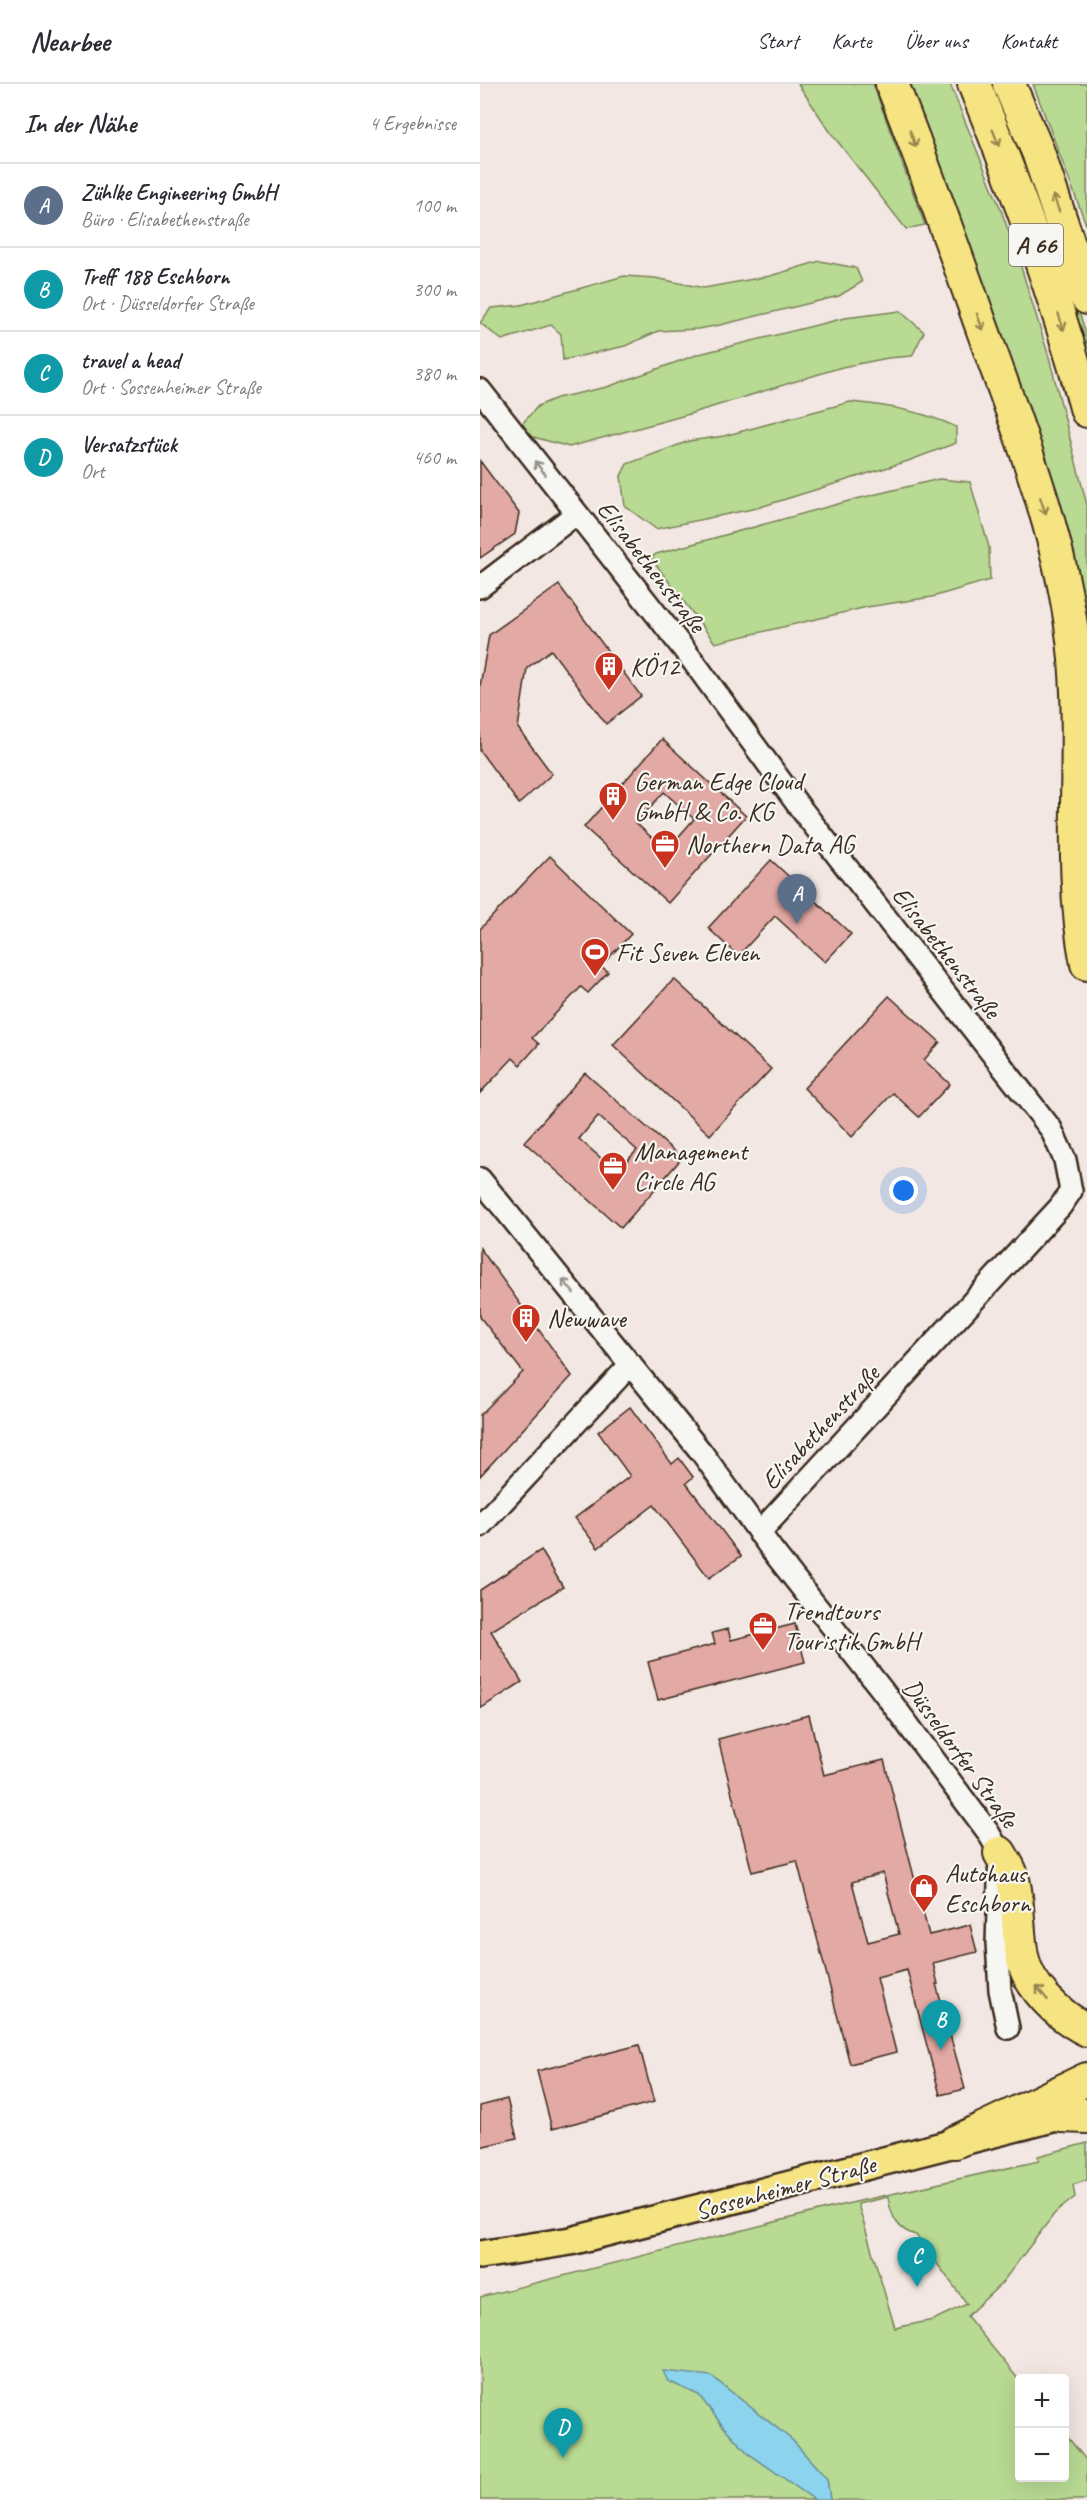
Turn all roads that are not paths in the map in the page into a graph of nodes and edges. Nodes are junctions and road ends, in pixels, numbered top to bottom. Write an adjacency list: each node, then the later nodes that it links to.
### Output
1 (892, 84): 9 (highway, one-way to 9)
2 (974, 84): 6 (highway, A 66, one-way to 6)
3 (1009, 84): 4 (highway, A 66, one-way to 3)
4 (1087, 298)
5 (480, 390): 7 (street, Elisabethenstraße, one-way to 5)
6 (1087, 411)
7 (576, 514): 8 (street); 13 (street, Elisabethenstraße)
8 (480, 587)
9 (1087, 964)
10 (481, 1179): 11 (street, Düsseldorfer Straße, one-way to 10)
11 (631, 1365): 12 (street); 13 (street, Düsseldorfer Straße)
12 (480, 1526)
13 (759, 1533): 14 (street, Düsseldorfer Straße)
14 (1000, 1853): 15 (street, Düsseldorfer Straße); 16 (highway, one-way to 14)
15 (1008, 2028)
16 (1087, 2030)
17 (1087, 2079): 19 (highway)
18 (1078, 2114): 19 (main road, Sossenheimer Straße)
19 (956, 2142): 20 (main road, Sossenheimer Straße)
20 (480, 2255)

